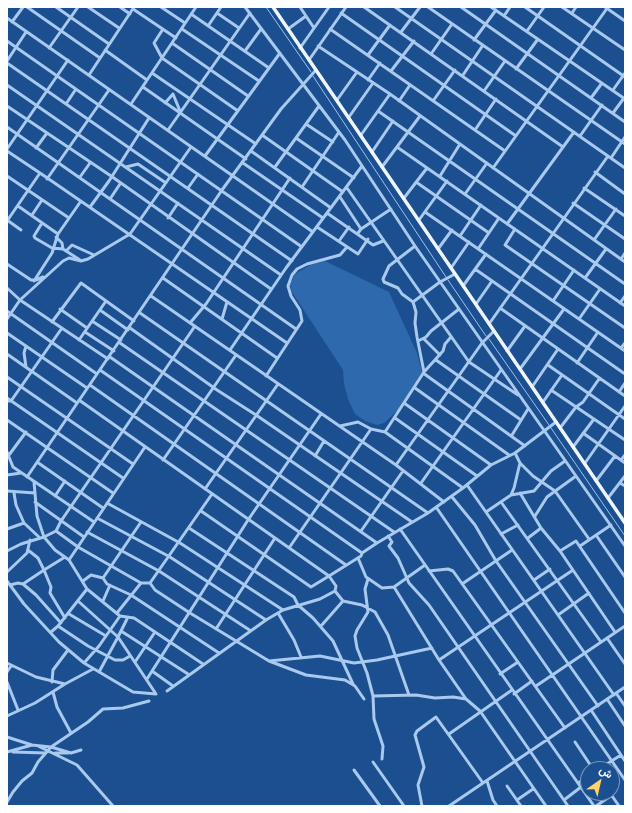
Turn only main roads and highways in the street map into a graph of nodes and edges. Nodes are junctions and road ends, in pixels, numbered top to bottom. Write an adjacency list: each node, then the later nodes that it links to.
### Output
1 (273, 7): 2 (main road)
2 (625, 523)

